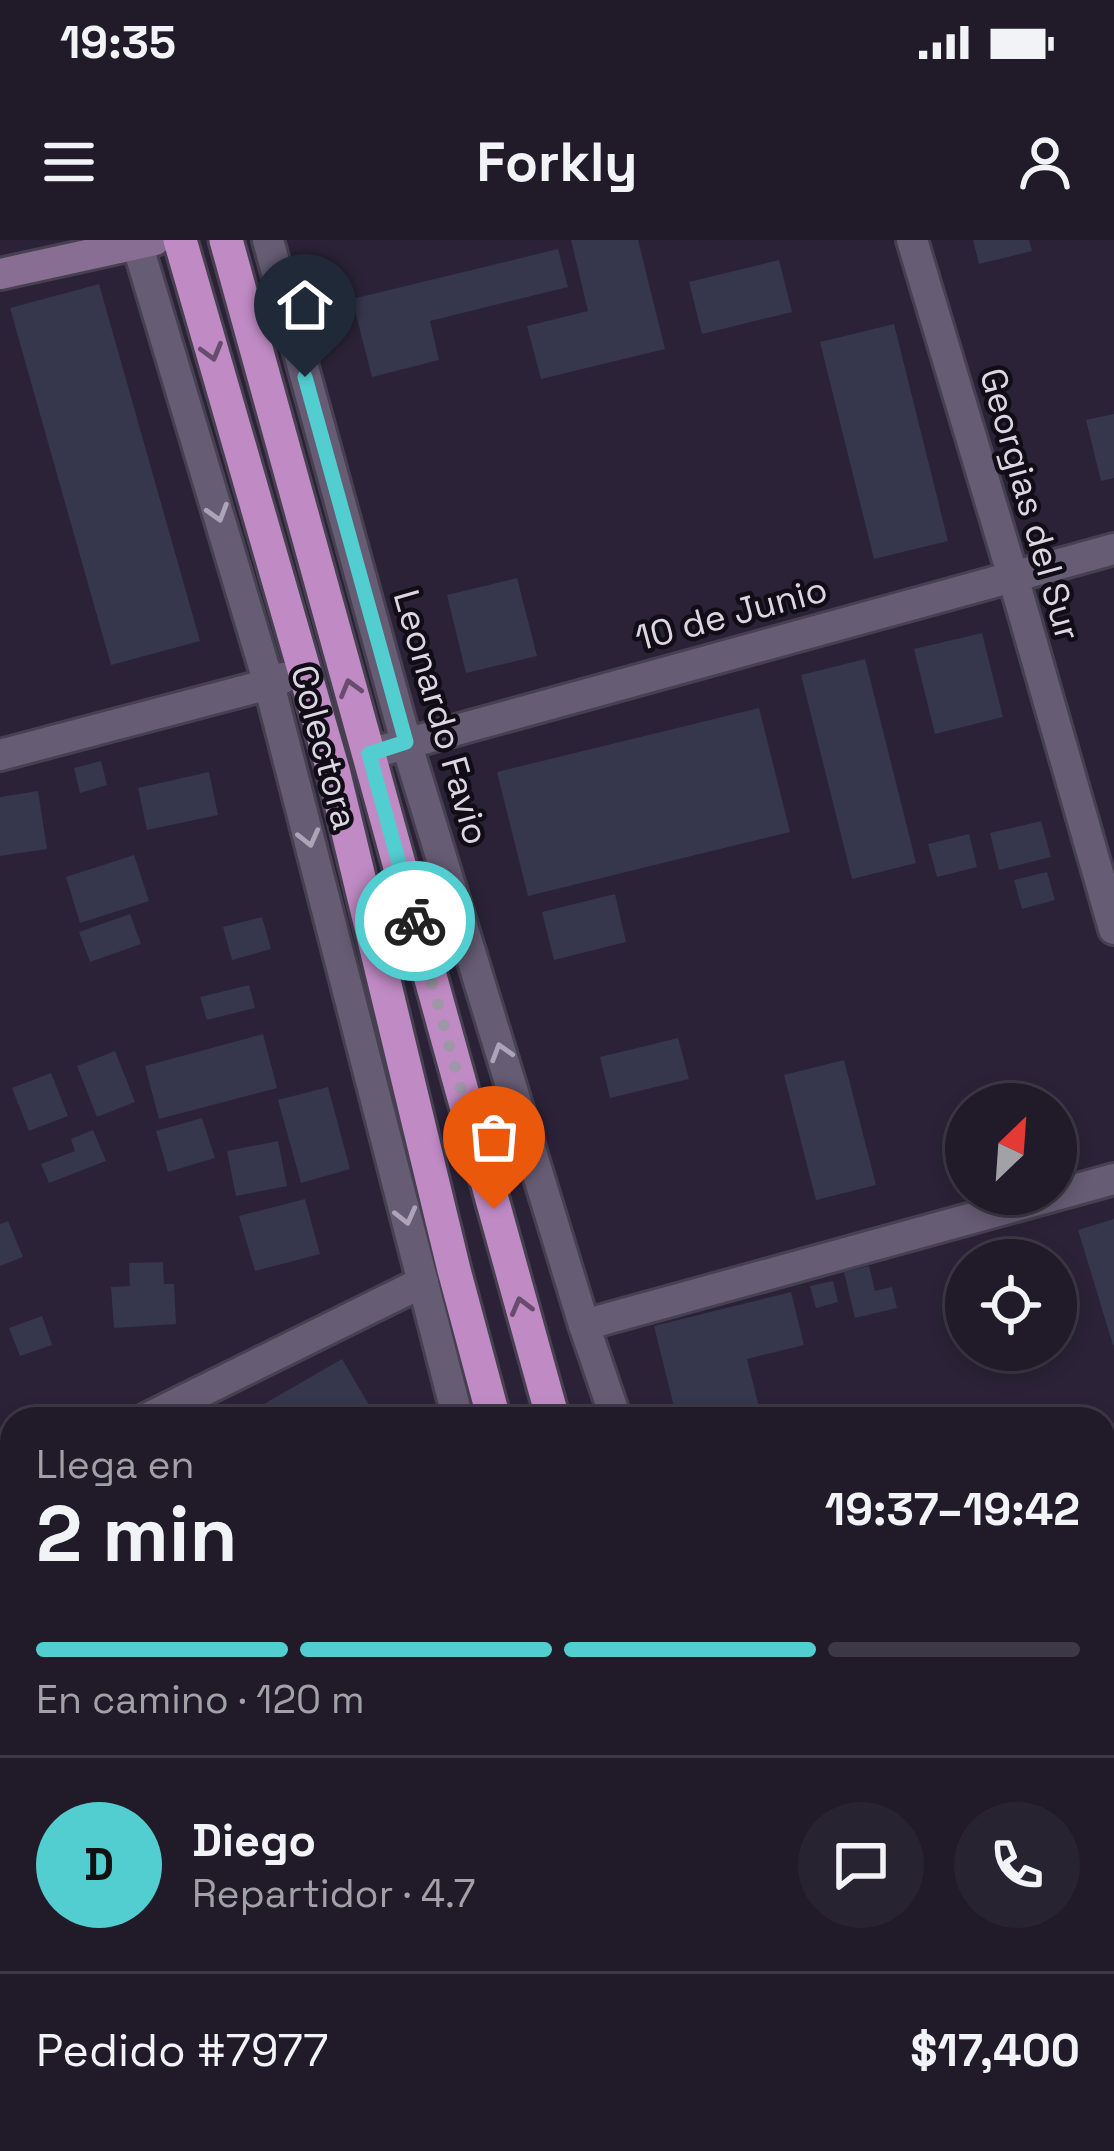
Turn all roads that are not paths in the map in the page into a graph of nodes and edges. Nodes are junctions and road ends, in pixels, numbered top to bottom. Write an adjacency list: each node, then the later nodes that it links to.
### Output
1 (179, 240): 9 (highway, one-way to 9)
2 (226, 240): 12 (highway, one-way to 2)
3 (268, 240): 11 (street, Leonardo Favio)
4 (912, 240): 8 (street, Georgias del Sur)
5 (143, 242): 6 (main road); 10 (street, Colectora, one-way to 10)
6 (0, 274)
7 (1114, 549): 8 (street, 10 de Junio)
8 (1013, 577): 11 (street, 10 de Junio); 14 (street, Georgias del Sur)
9 (304, 668): 10 (street); 20 (highway)
10 (269, 684): 13 (street); 16 (street, Colectora, one-way to 16)
11 (406, 742): 12 (street, 10 de Junio); 17 (street, Leonardo Favio, one-way to 11)
12 (369, 754): 21 (highway, one-way to 12)
13 (0, 755)
14 (1114, 928)
15 (1114, 1179): 17 (street)
16 (423, 1282): 18 (street); 19 (street, Colectora)
17 (584, 1325): 22 (street, Leonardo Favio)
18 (170, 1407)
19 (455, 1407)
20 (491, 1407)
21 (550, 1407)
22 (612, 1407)

